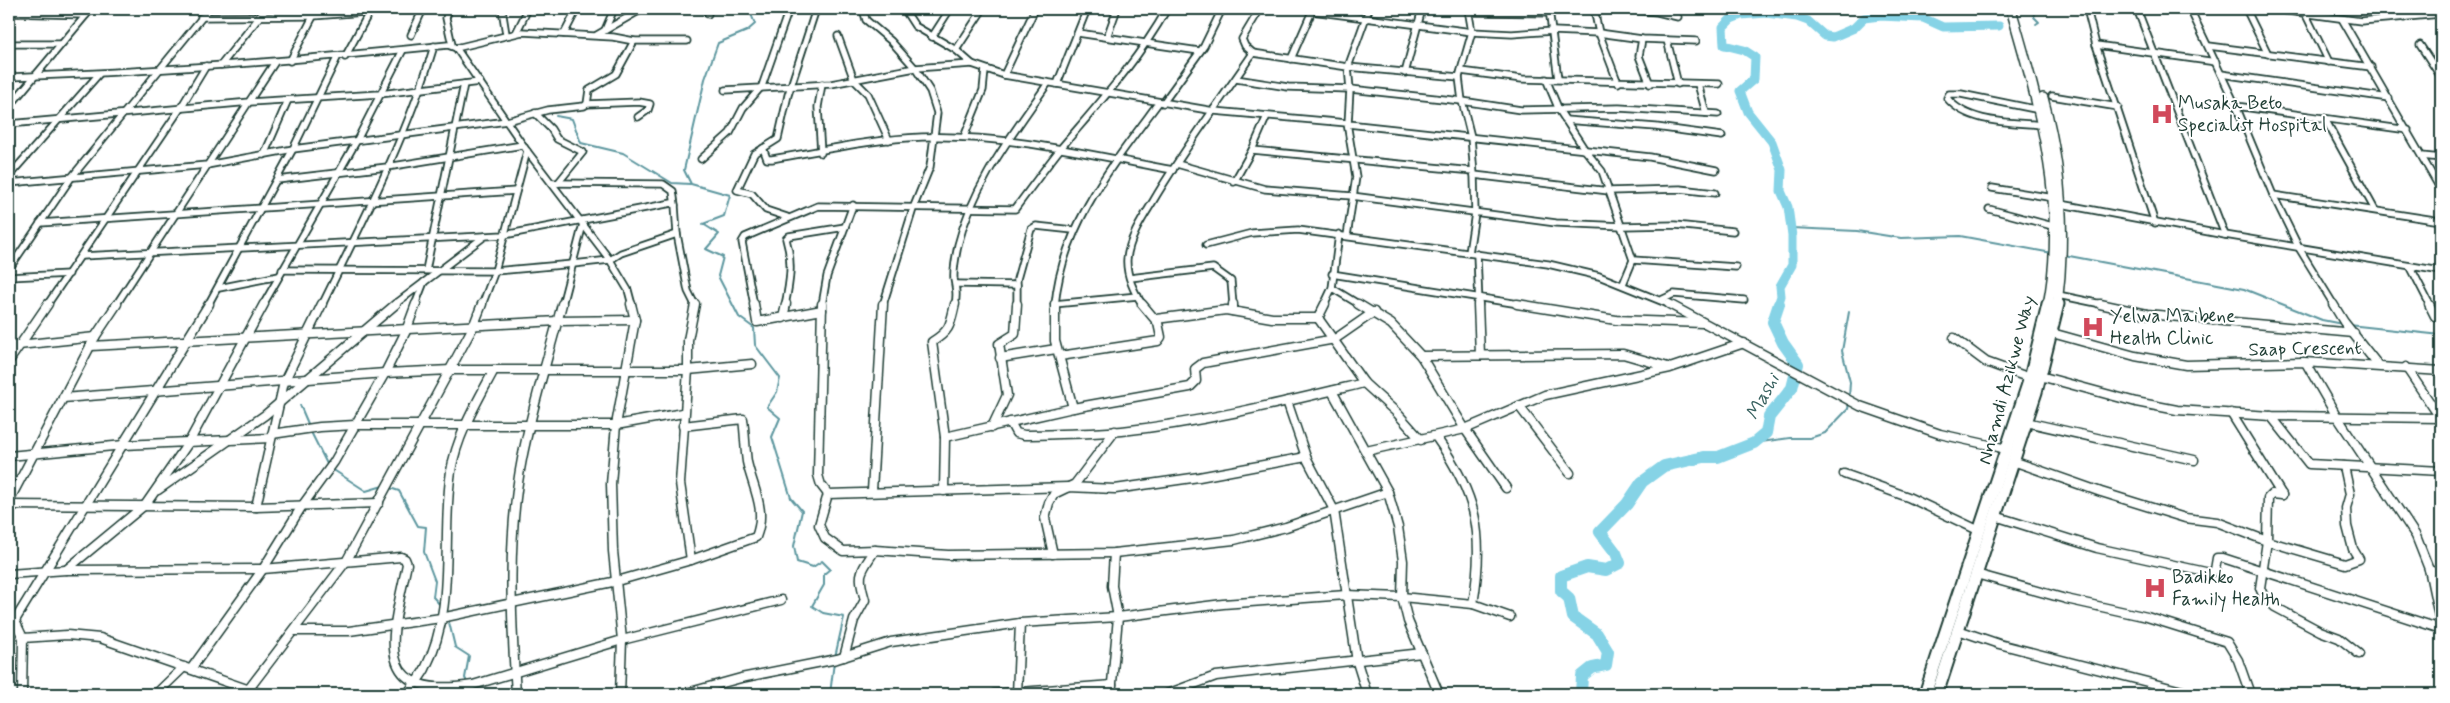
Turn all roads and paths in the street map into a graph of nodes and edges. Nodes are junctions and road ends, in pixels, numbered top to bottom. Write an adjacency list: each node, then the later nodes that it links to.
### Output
1 (91, 9): 44 (street)
2 (209, 9): 47 (street)
3 (266, 9): 45 (street)
4 (317, 9): 46 (street)
5 (404, 9): 37 (street)
6 (423, 9): 61 (street)
7 (449, 9): 77 (street)
8 (502, 9): 59 (street)
9 (528, 9): 56 (street)
10 (577, 9): 60 (street)
11 (614, 9): 53 (street)
12 (642, 9): 53 (street)
13 (789, 9): 122 (street)
14 (816, 9): 121 (street)
15 (863, 9): 96 (street)
16 (904, 9): 65 (street)
17 (950, 9): 65 (street)
18 (983, 9): 80 (street)
19 (1035, 9): 103 (street)
20 (1087, 9): 57 (street)
21 (1117, 9): 64 (street)
22 (1167, 9): 71 (street)
23 (1222, 9): 81 (street)
24 (1260, 9): 82 (street)
25 (1369, 9): 48 (street)
26 (1422, 9): 52 (street)
27 (1594, 9): 58 (street)
28 (1624, 9): 49 (street)
29 (2012, 9): 142 (highway, Nnamdi Azikwe Way)
30 (2017, 9): 204 (highway, Nnamdi Azikwe Way)
31 (2087, 9): 74 (street)
32 (2137, 9): 83 (street)
33 (2190, 9): 78 (street)
34 (2246, 9): 84 (street)
35 (2273, 9): 42 (street)
36 (2393, 9): 50 (street)
37 (370, 10): 46 (street); 85 (street)
38 (1313, 10): 48 (street); 86 (street)
39 (1468, 11): 40 (street); 55 (street)
40 (1549, 11): 54 (street)
41 (9, 13): 44 (street)
42 (2305, 13): 51 (street); 90 (street)
43 (2441, 14): 50 (street)
44 (86, 15): 73 (street)
45 (260, 16): 46 (street); 47 (street); 92 (street)
46 (313, 16): 87 (street)
47 (201, 17): 97 (street)
48 (1367, 17): 52 (street); 94 (street)
49 (1678, 17)
50 (2404, 18): 51 (street)
51 (2342, 19): 95 (street)
52 (1416, 24): 55 (street); 99 (street)
53 (605, 30): 62 (street)
54 (1553, 31): 55 (street); 58 (street); 109 (street)
55 (1472, 32): 101 (street)
56 (516, 33): 59 (street); 60 (street)
57 (1078, 33): 64 (street); 116 (street)
58 (1599, 33): 66 (street); 113 (street)
59 (506, 34): 77 (street)
60 (564, 34): 62 (street)
61 (411, 35)
62 (595, 35): 68 (street)
63 (838, 36): 110 (street)
64 (1107, 37): 71 (street)
65 (932, 38): 80 (street)
66 (1642, 39): 67 (street); 117 (street)
67 (1667, 40): 70 (street); 118 (street)
68 (634, 41): 69 (street); 136 (street)
69 (687, 41)
70 (1696, 41)
71 (1148, 42): 81 (street); 126 (street)
72 (9, 44): 73 (street)
73 (61, 44): 105 (street)
74 (2096, 45): 83 (street); 137 (street)
75 (2420, 45): 106 (street)
76 (434, 46): 77 (street); 79 (street); 124 (street)
77 (454, 46): 111 (street)
78 (2209, 46): 84 (street); 89 (street)
79 (403, 50): 85 (street); 127 (street)
80 (956, 50): 91 (street)
81 (1199, 51): 135 (street)
82 (1253, 53): 86 (street); 107 (street)
83 (2153, 53): 89 (street); 229 (street)
84 (2268, 54): 90 (street)
85 (341, 57): 87 (street); 130 (street)
86 (1291, 59): 94 (street)
87 (290, 61): 88 (street)
88 (275, 62): 92 (street); 134 (street)
89 (2216, 62): 102 (street)
90 (2329, 62): 95 (street)
91 (972, 64): 96 (street); 98 (street)
92 (221, 65): 93 (street)
93 (206, 66): 97 (street); 140 (street)
94 (1348, 67): 99 (street); 123 (street)
95 (2371, 67): 129 (street)
96 (915, 68): 110 (street); 161 (street)
97 (160, 69): 100 (street); 147 (street)
98 (985, 70): 103 (street); 162 (street)
99 (1404, 73): 101 (street)
100 (99, 74): 105 (street); 151 (street)
101 (1460, 74): 108 (street); 132 (street)
102 (2221, 74): 129 (street); 138 (street)
103 (1004, 75): 112 (street)
104 (9, 77): 105 (street)
105 (34, 77): 133 (street)
106 (2441, 77)
107 (1236, 79): 123 (street); 143 (street)
108 (1546, 79): 109 (street); 141 (street)
109 (1558, 79): 113 (street)
110 (854, 80): 115 (street); 164 (street)
111 (480, 82): 114 (street); 153 (street)
112 (1048, 83): 116 (street); 165 (street)
113 (1618, 83): 117 (street)
114 (464, 84): 124 (street); 157 (street)
115 (822, 84): 121 (street); 173 (street)
116 (1057, 84): 126 (street)
117 (1650, 84): 118 (street)
118 (1678, 84): 119 (street)
119 (1698, 84): 120 (street); 145 (street)
120 (1719, 84)
121 (791, 85): 122 (street); 168 (street)
122 (761, 88): 125 (street); 178 (street)
123 (1350, 89): 132 (street); 155 (street)
124 (421, 90): 127 (street); 159 (street)
125 (725, 90)
126 (1110, 93): 135 (street); 169 (street)
127 (380, 94): 130 (street); 166 (street)
128 (2052, 96): 137 (street)
129 (2389, 98): 158 (street)
130 (317, 99): 131 (street); 170 (street)
131 (288, 100): 134 (street); 174 (street)
132 (1462, 101): 141 (street); 163 (street)
133 (11, 102): 139 (street)
134 (250, 102): 140 (street); 182 (street)
135 (1161, 103): 143 (street); 179 (street)
136 (587, 104): 144 (street); 149 (street)
137 (2118, 106): 220 (street)
138 (2236, 106): 150 (street); 200 (street)
139 (9, 107)
140 (180, 109): 147 (street); 186 (street)
141 (1560, 110): 145 (street); 152 (street)
142 (2040, 110): 156 (highway, Nnamdi Azikwe Way); 156 (street)
143 (1214, 111): 148 (street); 181 (street)
144 (535, 113): 153 (street); 194 (street)
145 (1706, 113): 146 (street)
146 (1718, 114)
147 (121, 115): 151 (street); 190 (street)
148 (1266, 116): 155 (street); 171 (street)
149 (638, 117)
150 (2325, 119): 158 (street); 212 (street)
151 (60, 120): 154 (street); 189 (street)
152 (1565, 120): 160 (street); 172 (street)
153 (507, 121): 157 (street); 167 (street)
154 (9, 124)
155 (1348, 124): 163 (street); 180 (street)
156 (2043, 125): 204 (highway, Nnamdi Azikwe Way)
157 (454, 129): 159 (street); 176 (street)
158 (2408, 130): 175 (street)
159 (400, 135): 166 (street); 183 (street)
160 (1722, 136)
161 (936, 137): 162 (street); 164 (street); 208 (street)
162 (964, 137): 165 (street)
163 (1471, 137): 172 (street); 188 (street)
164 (889, 140): 173 (street)
165 (1008, 141): 169 (street); 210 (street)
166 (356, 142): 170 (street); 187 (street)
167 (525, 148): 176 (street); 194 (street); 197 (street)
168 (763, 148): 173 (street); 215 (street)
169 (1061, 148): 179 (street); 210 (street)
170 (293, 150): 174 (street); 191 (street)
171 (1252, 150): 180 (street); 192 (street)
172 (1585, 150): 185 (street); 198 (street)
173 (821, 153)
174 (264, 155): 182 (street)
175 (2422, 156): 177 (street); 196 (street)
176 (449, 158): 183 (street); 202 (street)
177 (2441, 158)
178 (701, 159)
179 (1116, 160): 184 (street); 224 (street)
180 (1354, 160): 188 (street); 201 (street)
181 (1177, 164): 184 (street); 192 (street)
182 (207, 165): 186 (street); 213 (street)
183 (387, 167): 187 (street); 203 (street)
184 (1173, 170): 257 (street)
185 (1716, 170)
186 (138, 171): 190 (street); 216 (street)
187 (340, 172): 191 (street); 205 (street)
188 (1473, 173): 198 (street); 214 (street)
189 (9, 176)
190 (72, 178): 193 (street); 219 (street)
191 (277, 180): 209 (street)
192 (1234, 182): 201 (street)
193 (9, 183)
194 (555, 183): 206 (street); 217 (street)
195 (1992, 188): 204 (street)
196 (2441, 190)
197 (516, 191): 202 (street); 228 (street)
198 (1609, 191): 199 (street); 221 (street)
199 (1715, 193)
200 (2273, 195): 212 (street); 236 (street)
201 (1352, 196): 214 (street); 231 (street)
202 (440, 197): 203 (street); 232 (street)
203 (373, 201): 205 (street); 233 (street)
204 (2056, 201): 220 (street); 223 (highway, Nnamdi Azikwe Way); 264 (highway, Nnamdi Azikwe Way)
205 (322, 203): 209 (street); 234 (street)
206 (675, 204): 217 (street); 226 (street)
207 (854, 205): 208 (street); 215 (street); 222 (street)
208 (914, 206): 210 (street); 362 (street)
209 (262, 207): 213 (street); 237 (street)
210 (970, 208): 259 (street)
211 (1989, 210): 223 (street)
212 (2375, 210): 218 (street)
213 (175, 213): 216 (street); 238 (street)
214 (1475, 213): 221 (street); 239 (street)
215 (788, 217): 274 (street)
216 (107, 218): 219 (street); 241 (street)
217 (581, 221): 228 (street); 242 (street); 244 (street)
218 (2441, 221)
219 (40, 223): 247 (street)
220 (2154, 223): 229 (street)
221 (1623, 226): 225 (street); 243 (street)
222 (845, 227): 270 (street); 274 (street)
223 (2056, 227): 313 (highway, Nnamdi Azikwe Way)
224 (1073, 230): 261 (street); 269 (street)
225 (1733, 231)
226 (677, 234): 242 (street); 309 (street)
227 (1339, 234): 231 (street); 235 (street); 255 (street)
228 (504, 235): 230 (street); 251 (street)
229 (2225, 235): 236 (street)
230 (486, 236): 232 (street); 250 (street)
231 (1347, 236): 239 (street)
232 (432, 238): 233 (street); 249 (street)
233 (354, 242): 234 (street); 248 (street)
234 (297, 245): 237 (street); 253 (street)
235 (1206, 246)
236 (2298, 248): 245 (street); 281 (street)
237 (240, 249): 238 (street); 262 (street)
238 (149, 253): 241 (street); 286 (street)
239 (1468, 253): 240 (street)
240 (1477, 254): 260 (street); 266 (street)
241 (82, 256): 254 (street)
242 (610, 260): 244 (street); 277 (street)
243 (1633, 260): 246 (street); 260 (street)
244 (573, 264): 251 (street); 278 (street)
245 (2410, 266): 252 (street); 273 (street)
246 (1736, 267)
247 (9, 268)
248 (341, 270): 249 (street); 253 (street); 285 (street)
249 (426, 270): 250 (street)
250 (436, 270): 251 (street); 258 (street)
251 (495, 270): 280 (street)
252 (2441, 270)
253 (281, 273): 262 (street); 287 (street)
254 (69, 274): 256 (street); 292 (street)
255 (1332, 274): 263 (street); 266 (street)
256 (9, 276)
257 (1130, 278): 265 (street); 271 (street)
258 (424, 282): 282 (street); 283 (street)
259 (957, 284): 261 (street); 342 (street)
260 (1623, 284): 267 (street)
261 (1017, 285): 299 (street)
262 (219, 288): 290 (street)
263 (1332, 288): 272 (street); 275 (street)
264 (2058, 294): 281 (street); 284 (highway, Nnamdi Azikwe Way)
265 (1138, 296): 269 (street); 276 (street)
266 (1477, 297): 279 (street); 296 (street)
267 (1661, 300): 268 (street); 279 (street)
268 (1744, 300)
269 (1054, 304): 295 (street)
270 (822, 310): 274 (street); 366 (street)
271 (1233, 311): 275 (street); 276 (street)
272 (1374, 312): 289 (street); 298 (street)
273 (2435, 316)
274 (783, 318)
275 (1318, 318): 289 (street)
276 (1156, 319): 297 (street)
277 (635, 320): 278 (street); 310 (street)
278 (558, 321): 280 (street); 308 (street)
279 (1706, 323): 291 (street)
280 (474, 327): 282 (street); 306 (street)
281 (2349, 328): 303 (street)
282 (406, 331): 283 (street); 312 (street)
283 (361, 333): 285 (street); 314 (street)
284 (2052, 333): 301 (street, Saap Crescent); 313 (highway, Nnamdi Azikwe Way)
285 (307, 336): 287 (street); 315 (street)
286 (95, 337): 292 (street); 294 (street)
287 (246, 338): 290 (street); 317 (street)
288 (1954, 338): 313 (street)
289 (1335, 339): 316 (street); 324 (street)
290 (186, 341): 294 (street); 318 (street)
291 (1744, 343): 304 (street); 348 (street)
292 (18, 344): 293 (street); 300 (street)
293 (9, 346)
294 (91, 346): 320 (street)
295 (1056, 349): 297 (street); 299 (street)
296 (1480, 355): 298 (street); 304 (street)
297 (1060, 356): 324 (street)
298 (1420, 356): 339 (street)
299 (1000, 358): 338 (street)
300 (9, 360)
301 (2306, 363): 303 (street, Saap Crescent); 327 (street)
302 (752, 364): 309 (street)
303 (2378, 365): 305 (street, Saap Crescent)
304 (1670, 368): 323 (street)
305 (2406, 368): 311 (street, Saap Crescent); 329 (street)
306 (451, 370): 307 (street); 312 (street); 333 (street)
307 (494, 370): 308 (street); 334 (street)
308 (545, 370): 310 (street); 336 (street)
309 (688, 370): 310 (street); 325 (street)
310 (627, 371): 335 (street)
311 (2441, 371)
312 (385, 373): 314 (street); 332 (street)
313 (2035, 377): 326 (street); 331 (highway, Nnamdi Azikwe Way); 348 (highway, Nnamdi Azikwe Way)
314 (303, 380): 315 (street); 322 (street)
315 (284, 382): 317 (street); 322 (street)
316 (1364, 383): 319 (street); 345 (street)
317 (221, 386): 318 (street); 346 (street)
318 (157, 391): 320 (street); 347 (street)
319 (1332, 391): 321 (street); 349 (street)
320 (63, 398): 350 (street)
321 (1287, 401): 340 (street); 352 (street)
322 (279, 403): 341 (street); 344 (street)
323 (1519, 406): 339 (street); 358 (street)
324 (1073, 408): 330 (street)
325 (683, 413): 335 (street); 337 (street)
326 (2231, 413): 328 (street); 377 (street)
327 (2336, 415): 328 (street); 329 (street); 356 (street)
328 (2271, 416): 355 (street)
329 (2441, 418)
330 (1010, 422): 338 (street); 340 (street)
331 (2026, 422): 353 (highway, Nnamdi Azikwe Way); 354 (street)
332 (355, 424): 333 (street); 341 (street); 372 (street)
333 (422, 424): 334 (street); 368 (street)
334 (466, 425): 336 (street); 398 (street)
335 (616, 425): 336 (street); 391 (street)
336 (532, 426): 395 (street)
337 (683, 426): 382 (street); 382 (street)
338 (992, 426): 342 (street)
339 (1465, 429): 343 (street); 361 (street)
340 (1115, 431): 360 (street)
341 (272, 436): 344 (street); 373 (street)
342 (945, 437): 363 (street)
343 (1436, 438): 345 (street); 396 (street)
344 (231, 440): 346 (street); 365 (street)
345 (1421, 440): 349 (street)
346 (189, 442): 347 (street); 365 (street)
347 (124, 445): 350 (street); 369 (street)
348 (2007, 449): 376 (highway, Nnamdi Azikwe Way)
349 (1366, 451): 364 (street)
350 (33, 452): 351 (street); 367 (street)
351 (9, 456)
352 (1306, 457): 360 (street); 374 (street)
353 (2013, 460): 375 (highway, Nnamdi Azikwe Way); 377 (street)
354 (2194, 460)
355 (2344, 466): 356 (street); 377 (street)
356 (2370, 468): 357 (street); 384 (street)
357 (2441, 471)
358 (1570, 473)
359 (1844, 474): 376 (street)
360 (1068, 487): 363 (street); 380 (street)
361 (1506, 488)
362 (872, 491): 363 (street); 366 (street)
363 (944, 491)
364 (1388, 492): 374 (street); 393 (street)
365 (154, 493): 370 (street)
366 (828, 494): 378 (street)
367 (9, 501)
368 (379, 503): 372 (street); 381 (street)
369 (88, 504): 370 (street); 371 (street); 387 (street)
370 (146, 504): 373 (street); 385 (street)
371 (9, 505)
372 (302, 506): 373 (street); 383 (street)
373 (256, 507)
374 (1334, 510): 379 (street); 392 (street)
375 (1995, 516): 386 (street); 390 (highway, Nnamdi Azikwe Way)
376 (1980, 531): 430 (highway, Nnamdi Azikwe Way)
377 (2267, 541): 386 (street)
378 (875, 550): 380 (street); 411 (street)
379 (1114, 553): 380 (street); 399 (street)
380 (1052, 554)
381 (347, 560): 383 (street); 402 (street); 406 (street)
382 (691, 560): 391 (street)
383 (263, 569): 385 (street); 413 (street)
384 (2429, 569): 388 (street); 403 (street)
385 (66, 570): 387 (street)
386 (2262, 572): 403 (street); 410 (street)
387 (45, 573): 389 (street); 400 (street)
388 (2441, 573)
389 (9, 574)
390 (1976, 574): 405 (highway, Nnamdi Azikwe Way); 433 (street)
391 (617, 580): 395 (street); 408 (street)
392 (1346, 595): 393 (street); 399 (street); 412 (street)
393 (1402, 597): 396 (street); 409 (street)
394 (781, 600): 408 (street)
395 (510, 603): 398 (street); 414 (street)
396 (1473, 604): 397 (street)
397 (1510, 617)
398 (441, 618): 402 (street); 415 (street)
399 (1118, 618): 401 (street); 416 (street)
400 (15, 622): 404 (street); 407 (street)
401 (1020, 623): 411 (street); 426 (street)
402 (395, 624): 406 (street); 415 (street)
403 (2441, 628)
404 (9, 630)
405 (1958, 630): 431 (highway, Nnamdi Azikwe Way); 432 (street)
406 (295, 631): 417 (street)
407 (22, 638): 413 (street); 418 (street)
408 (622, 640): 414 (street); 423 (street)
409 (1422, 653): 412 (street); 429 (street)
410 (2359, 654)
411 (841, 658): 424 (street)
412 (1357, 662): 427 (street); 428 (street)
413 (188, 668): 417 (street); 419 (street)
414 (515, 671): 415 (street); 422 (street)
415 (416, 684): 421 (street)
416 (1111, 690): 426 (street)
417 (248, 692): 420 (street)
418 (22, 694)
419 (156, 694)
420 (261, 694)
421 (407, 694)
422 (516, 694)
423 (620, 694)
424 (683, 694)
425 (994, 694): 426 (street)
426 (1017, 694)
427 (1167, 694)
428 (1367, 694)
429 (1439, 694)
430 (1925, 694)
431 (1937, 694)
432 (2194, 694)
433 (2250, 694)

